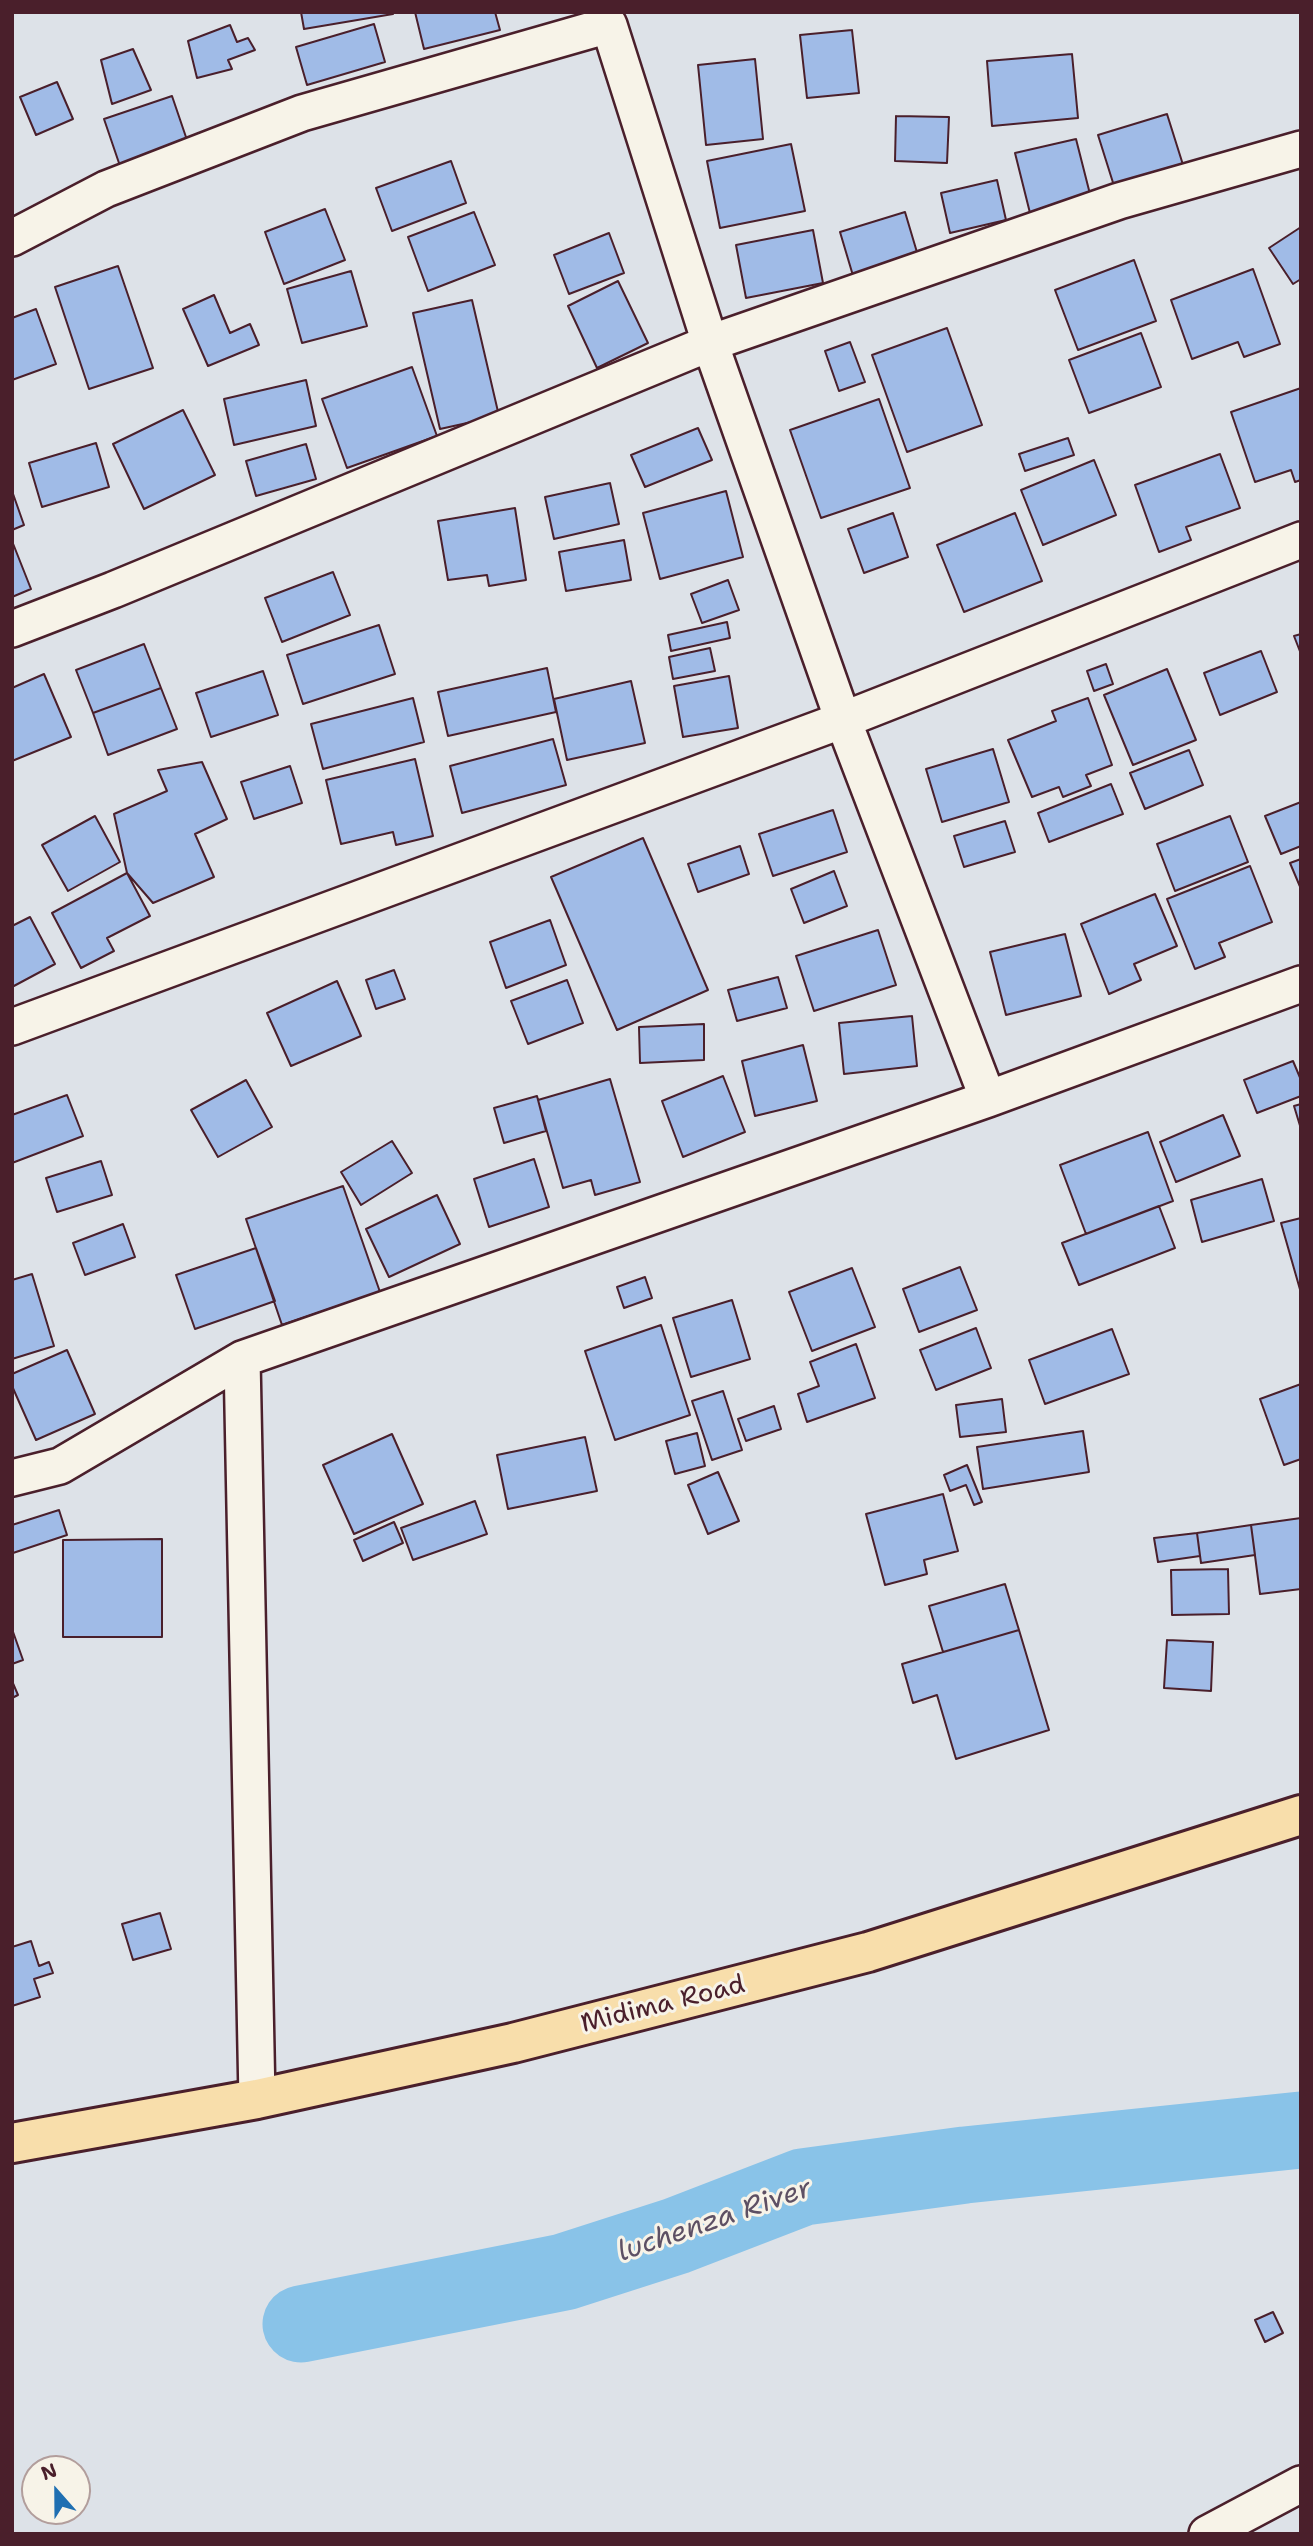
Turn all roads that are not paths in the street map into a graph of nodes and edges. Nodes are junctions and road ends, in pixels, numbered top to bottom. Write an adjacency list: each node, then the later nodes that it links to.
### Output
1 (608, 18): 3 (street); 4 (street)
2 (1301, 149): 4 (street)
3 (12, 238)
4 (710, 343): 6 (street); 7 (street)
5 (1301, 540): 7 (street)
6 (12, 629)
7 (843, 720): 9 (street); 10 (street)
8 (1301, 984): 10 (street)
9 (12, 1027)
10 (988, 1099): 11 (street)
11 (242, 1359): 12 (street); 14 (street)
12 (12, 1478)
13 (1301, 1815): 14 (main road, Midima Road)
14 (257, 2099): 15 (main road, Midima Road)
15 (12, 2143)
16 (1301, 2484): 17 (street)
17 (1207, 2534)

